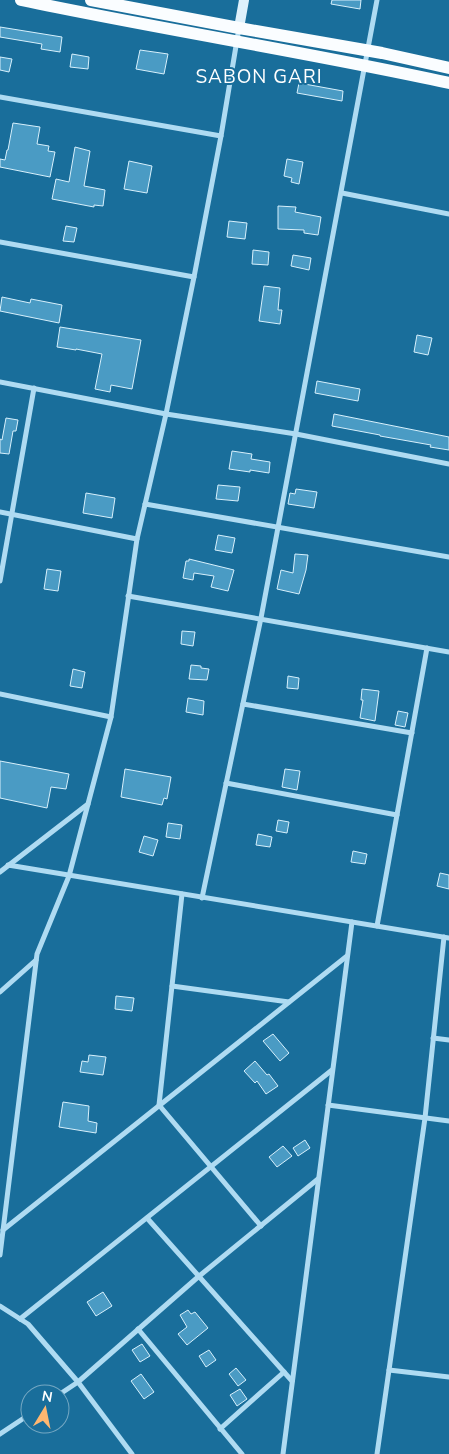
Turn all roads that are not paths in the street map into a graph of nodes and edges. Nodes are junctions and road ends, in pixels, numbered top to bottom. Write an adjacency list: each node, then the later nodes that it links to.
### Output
1 (21, 0): 7 (main road)
2 (86, 0): 7 (main road)
3 (91, 0): 6 (main road)
4 (244, 0): 9 (street)
5 (377, 0): 11 (street)
6 (125, 6): 8 (main road); 9 (main road)
7 (83, 13): 8 (main road)
8 (120, 20): 10 (main road)
9 (239, 28): 10 (street); 11 (main road)
10 (236, 42): 12 (main road); 16 (street)
11 (369, 51): 12 (street); 13 (main road)
12 (366, 65): 14 (main road); 17 (street)
13 (449, 68)
14 (449, 83)
15 (0, 97): 16 (street)
16 (221, 136): 20 (street)
17 (342, 193): 18 (street); 24 (street)
18 (449, 214)
19 (0, 242): 20 (street)
20 (194, 277): 23 (street)
21 (0, 382): 22 (street)
22 (34, 388): 23 (street); 28 (street)
23 (166, 414): 24 (street); 26 (street)
24 (296, 434): 25 (street); 29 (street)
25 (449, 464)
26 (145, 504): 29 (street); 30 (street)
27 (0, 512): 28 (street)
28 (12, 514): 30 (street); 32 (street)
29 (278, 527): 31 (street); 34 (street)
30 (137, 539): 33 (street)
31 (449, 557)
32 (0, 581)
33 (128, 596): 34 (street); 39 (street)
34 (261, 618): 35 (street); 38 (street)
35 (427, 648): 36 (street); 40 (street)
36 (449, 652)
37 (0, 694): 39 (street)
38 (243, 704): 40 (street); 41 (street)
39 (111, 716): 42 (street)
40 (412, 733): 43 (street)
41 (226, 783): 43 (street); 48 (street)
42 (88, 804): 44 (street); 46 (street)
43 (397, 815): 50 (street)
44 (8, 865): 45 (street); 46 (street)
45 (0, 872)
46 (70, 876): 47 (street); 53 (street)
47 (182, 894): 48 (street); 54 (street)
48 (202, 898): 49 (street)
49 (352, 922): 50 (street); 52 (street)
50 (377, 926): 51 (street)
51 (446, 938): 57 (street)
52 (348, 956): 56 (street); 59 (street)
53 (36, 960): 55 (street); 67 (street)
54 (172, 986): 56 (street); 60 (street)
55 (0, 992)
56 (289, 1002): 60 (street)
57 (433, 1038): 58 (street); 62 (street)
58 (449, 1040)
59 (332, 1070): 61 (street); 64 (street)
60 (159, 1105): 64 (street); 70 (street)
61 (328, 1105): 62 (street); 65 (street)
62 (424, 1118): 63 (street); 76 (street)
63 (449, 1121)
64 (211, 1167): 68 (street); 69 (street)
65 (318, 1179): 69 (street); 79 (street)
66 (0, 1199): 67 (street)
67 (6, 1206): 70 (street)
68 (147, 1218): 72 (street); 74 (street)
69 (261, 1226): 72 (street)
70 (3, 1230): 71 (street)
71 (0, 1255)
72 (199, 1276): 75 (street); 77 (street)
73 (0, 1306): 74 (street)
74 (20, 1319): 80 (street)
75 (138, 1329): 80 (street); 83 (street)
76 (389, 1370): 78 (street); 88 (street)
77 (284, 1372): 79 (street); 83 (street)
78 (449, 1378)
79 (292, 1381): 87 (street)
80 (78, 1382): 81 (street); 85 (street)
81 (70, 1387)
82 (20, 1421): 84 (street)
83 (220, 1429): 86 (street)
84 (0, 1434)
85 (132, 1454)
86 (242, 1454)
87 (282, 1454)
88 (377, 1454)

